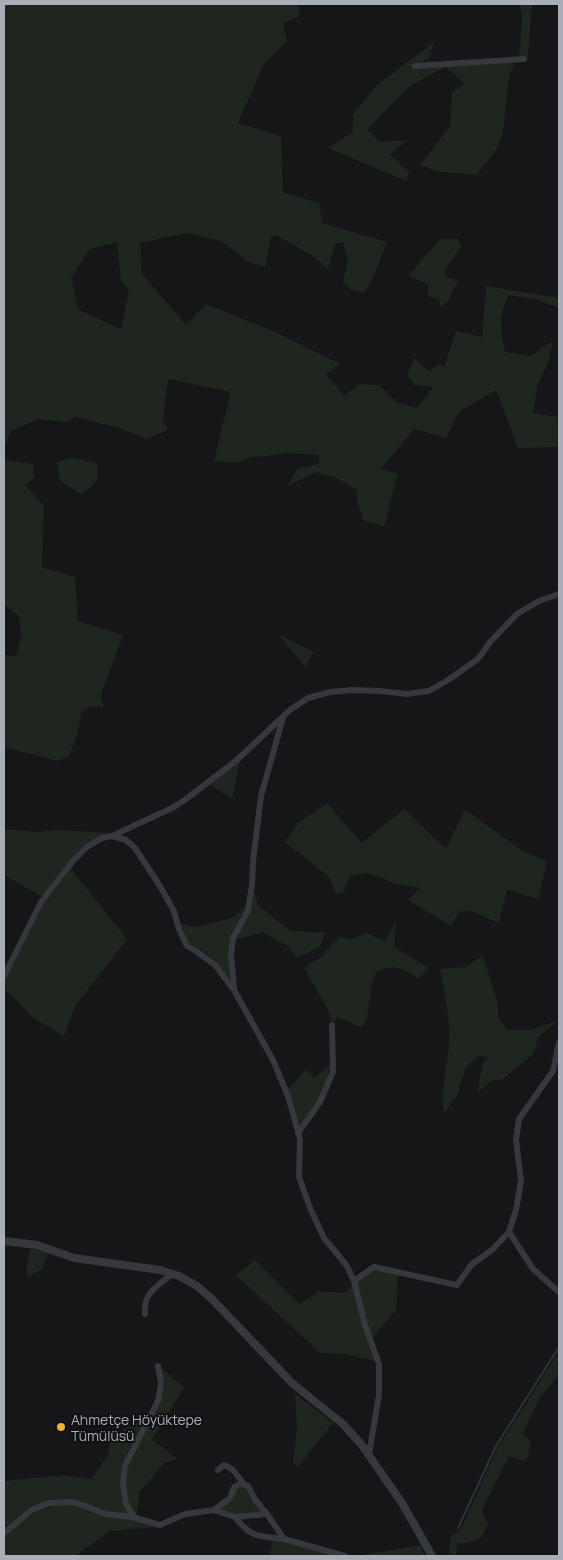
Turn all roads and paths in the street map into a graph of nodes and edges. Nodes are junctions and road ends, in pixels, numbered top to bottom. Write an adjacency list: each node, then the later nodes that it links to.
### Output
1 (524, 59): 2 (street)
2 (415, 66)
3 (559, 594): 4 (street)
4 (283, 716): 5 (street); 7 (street)
5 (112, 836): 6 (street); 7 (street)
6 (4, 976)
7 (235, 993): 10 (street)
8 (332, 1025): 10 (street)
9 (559, 1043): 11 (street)
10 (298, 1133): 14 (street)
11 (509, 1232): 14 (street); 15 (street)
12 (4, 1241): 13 (street)
13 (172, 1274): 16 (street); 18 (street)
14 (354, 1281): 18 (street)
15 (559, 1292)
16 (145, 1314)
17 (158, 1366): 23 (street)
18 (370, 1454): 28 (street)
19 (218, 1470): 20 (street)
20 (244, 1484): 21 (street); 22 (street)
21 (214, 1510): 23 (street); 24 (street)
22 (267, 1514): 24 (street); 26 (street)
23 (135, 1518): 25 (street)
24 (235, 1518): 26 (street)
25 (4, 1533)
26 (284, 1539): 27 (street)
27 (346, 1556)
28 (432, 1556)

